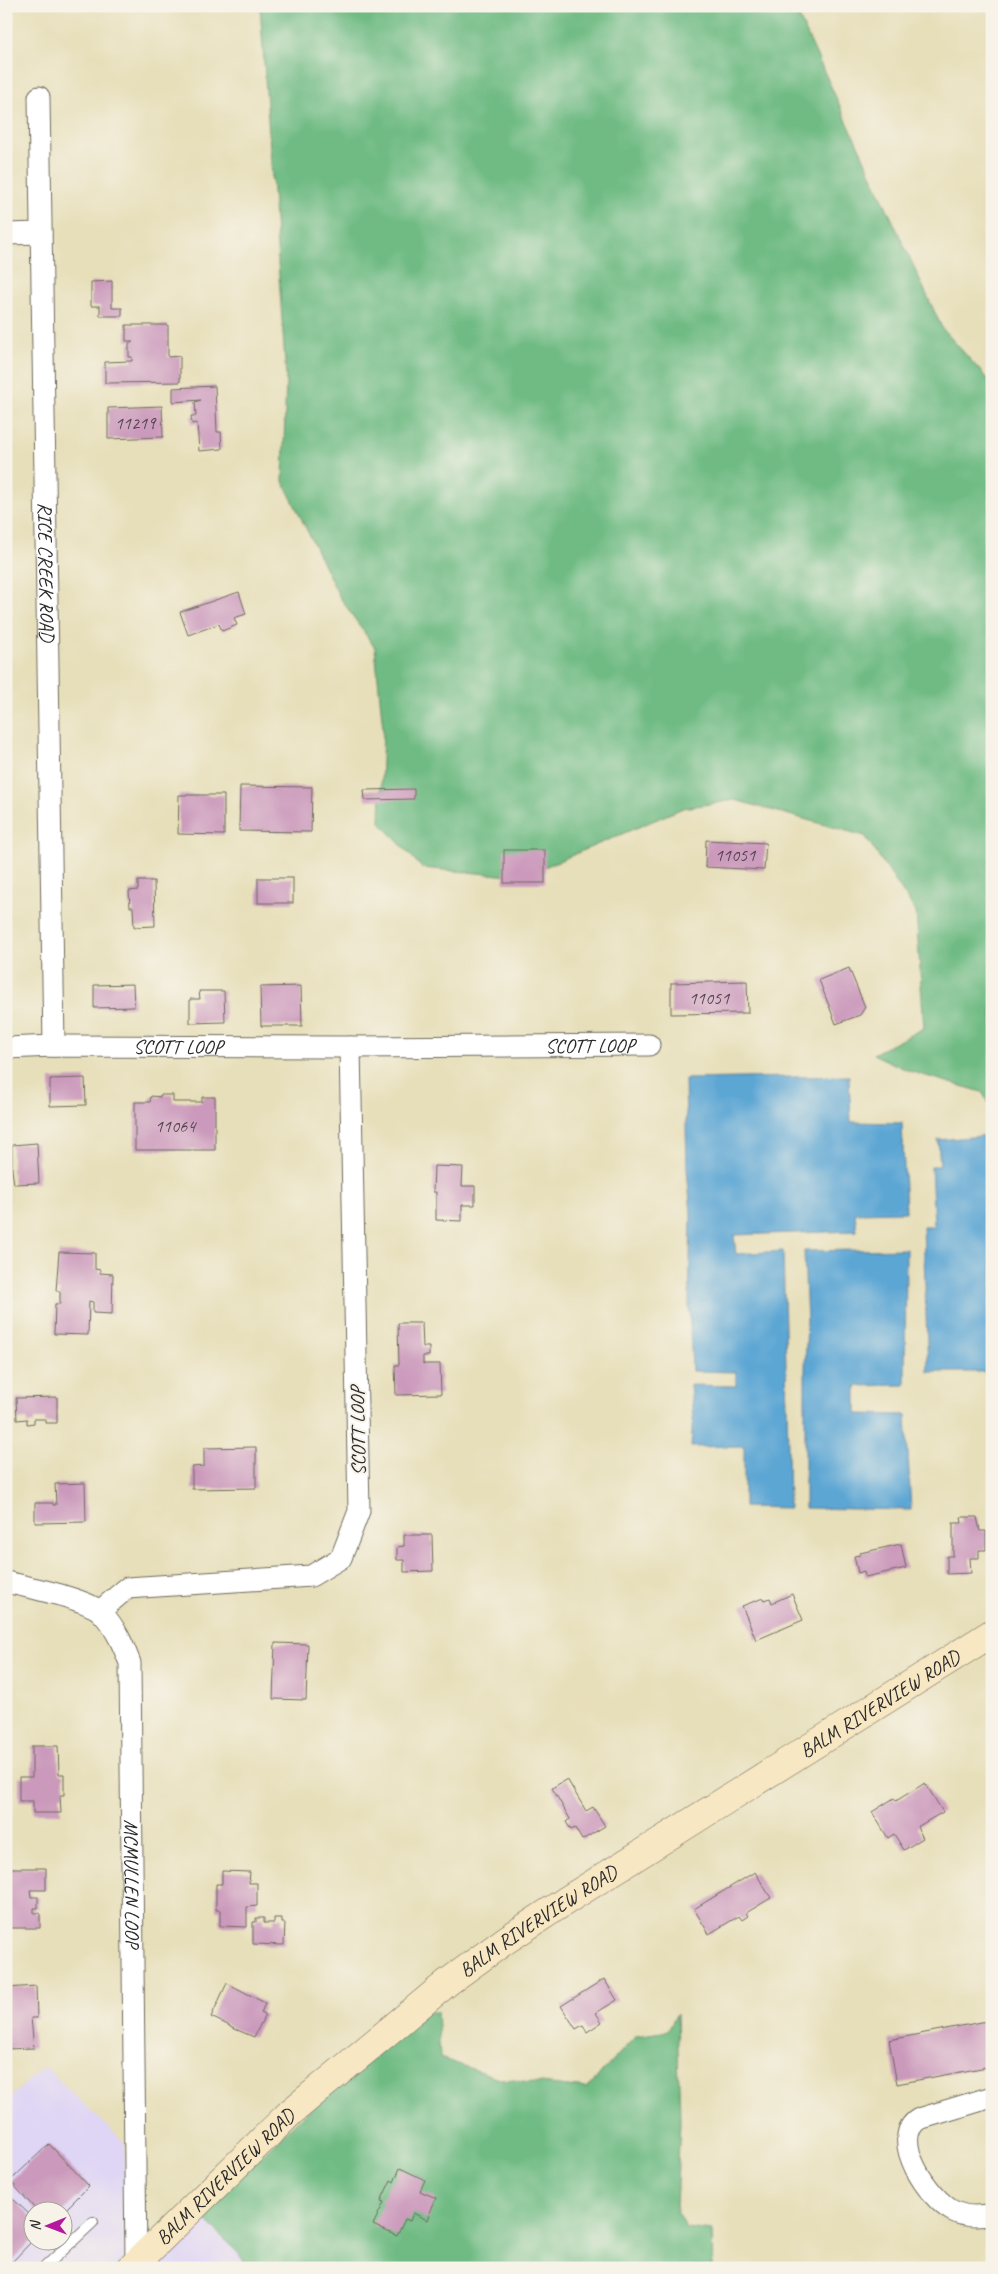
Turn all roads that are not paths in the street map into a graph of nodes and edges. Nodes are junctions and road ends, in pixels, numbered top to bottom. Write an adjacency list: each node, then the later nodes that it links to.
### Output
1 (38, 97): 2 (street, RICE CREEK ROAD)
2 (41, 233): 3 (street); 5 (street, RICE CREEK ROAD)
3 (6, 234)
4 (649, 1045): 7 (street, SCOTT LOOP)
5 (54, 1046): 6 (street, SCOTT LOOP); 7 (street, SCOTT LOOP)
6 (6, 1048)
7 (350, 1048): 9 (street, SCOTT LOOP)
8 (6, 1582): 9 (street, MCMULLEN LOOP)
9 (100, 1611): 14 (street, MCMULLEN LOOP)
10 (992, 1633): 14 (main road, BALM RIVERVIEW ROAD)
11 (992, 2097): 12 (street)
12 (992, 2214)
13 (92, 2222): 15 (lane)
14 (133, 2265)
15 (44, 2268)

